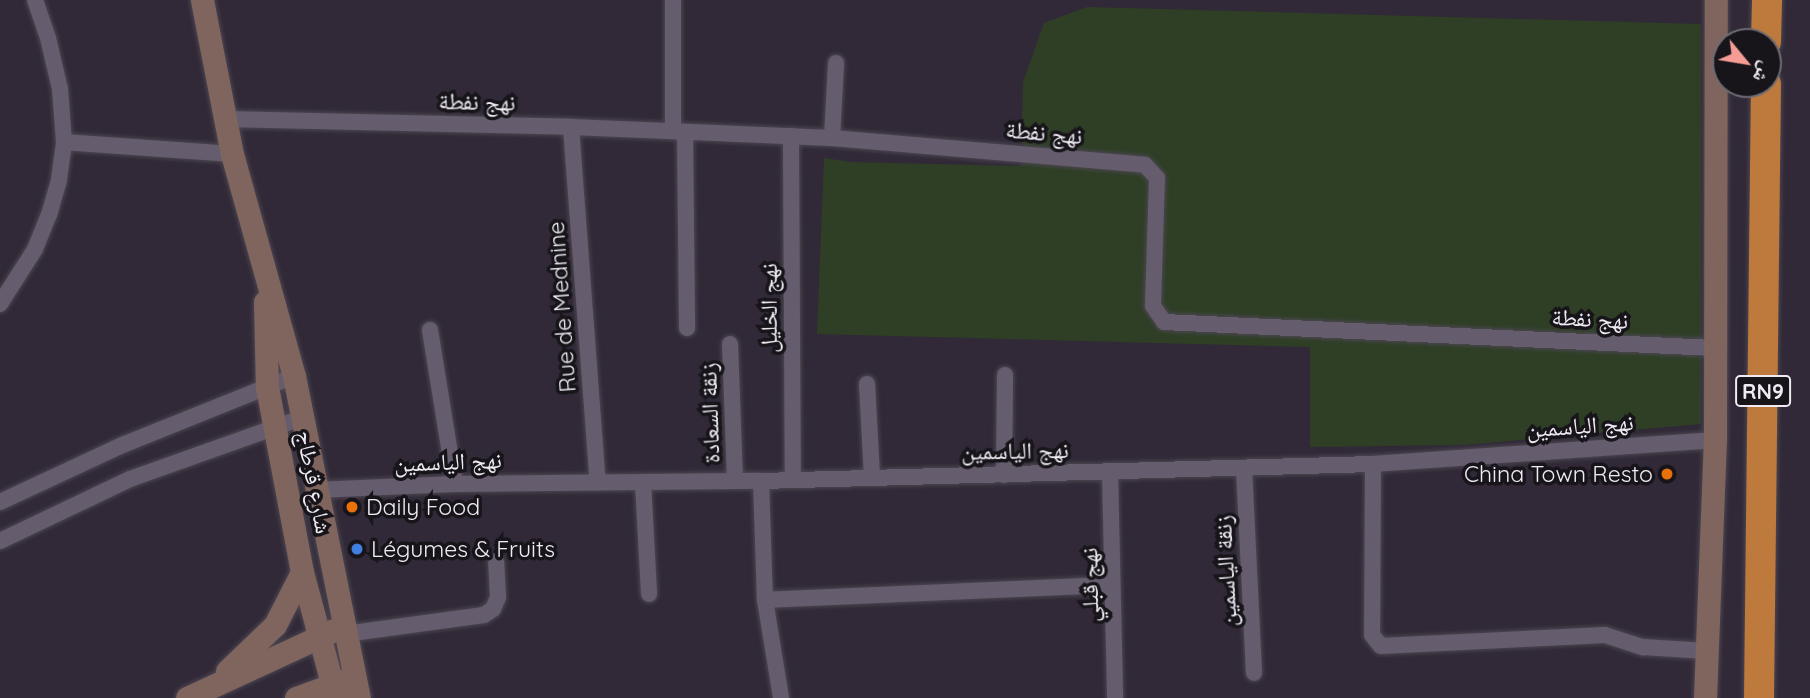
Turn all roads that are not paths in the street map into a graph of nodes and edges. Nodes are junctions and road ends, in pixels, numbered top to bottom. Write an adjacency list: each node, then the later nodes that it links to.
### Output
1 (36, 0): 14 (street)
2 (202, 0): 9 (street, شارع قرطاج)
3 (673, 0): 11 (street)
4 (1716, 0): 21 (street)
5 (1767, 0): 6 (highway)
6 (1766, 28)
7 (836, 63): 13 (street)
8 (1766, 98): 58 (highway, RN9)
9 (225, 119): 10 (street, نهج نفطة); 15 (street, شارع قرطاج)
10 (571, 127): 11 (street, نهج نفطة); 37 (street, Rue de Mednine)
11 (679, 132): 12 (street, نهج نفطة); 18 (street)
12 (791, 136): 13 (street, نهج نفطة); 34 (street, نهج الخليل)
13 (832, 138): 21 (street, نهج نفطة)
14 (64, 142): 15 (street); 17 (street)
15 (232, 154): 16 (street, شارع قرطاج)
16 (264, 267): 23 (street, شارع قرطاج); 25 (street, شارع قرطاج)
17 (0, 304)
18 (687, 328)
19 (430, 330): 39 (street)
20 (730, 344): 35 (street, زنقة السعادة)
21 (1713, 348): 28 (street)
22 (1005, 375): 32 (street)
23 (294, 376): 25 (street); 26 (street, شارع قرطاج)
24 (867, 384): 33 (street)
25 (267, 387): 27 (street, شارع قرطاج); 41 (street)
26 (301, 418): 27 (street); 40 (street, شارع قرطاج)
27 (275, 427): 42 (street); 44 (street, شارع قرطاج)
28 (1715, 439): 29 (street, نهج الياسمين); 50 (street)
29 (1373, 464): 30 (street, نهج الياسمين); 50 (street)
30 (1244, 468): 31 (street, نهج الياسمين); 51 (street, زنقة الياسمين)
31 (1110, 472): 32 (street, نهج الياسمين); 45 (street, نهج قبلي)
32 (1004, 475): 33 (street, نهج الياسمين)
33 (872, 477): 34 (street, نهج الياسمين)
34 (793, 480): 36 (street, نهج الياسمين)
35 (735, 481): 36 (street, نهج الياسمين); 38 (street, نهج الياسمين)
36 (761, 481): 47 (street)
37 (598, 482): 38 (street, نهج الياسمين); 39 (street, نهج الياسمين)
38 (643, 482): 46 (street)
39 (455, 484): 40 (street, نهج الياسمين)
40 (315, 490): 48 (street, شارع قرطاج)
41 (0, 502)
42 (0, 541)
43 (496, 562): 48 (street)
44 (302, 572): 49 (street, شارع قرطاج); 53 (street)
45 (1112, 585): 47 (street); 56 (street, نهج قبلي)
46 (649, 594)
47 (765, 600): 55 (street)
48 (344, 630): 49 (street); 52 (street, شارع قرطاج)
49 (322, 636): 52 (street, شارع قرطاج); 53 (street)
50 (1707, 651): 57 (street)
51 (1254, 673)
52 (346, 689): 54 (street)
53 (195, 695)
54 (296, 698)
55 (781, 698)
56 (1115, 698)
57 (1705, 698)
58 (1759, 698)

